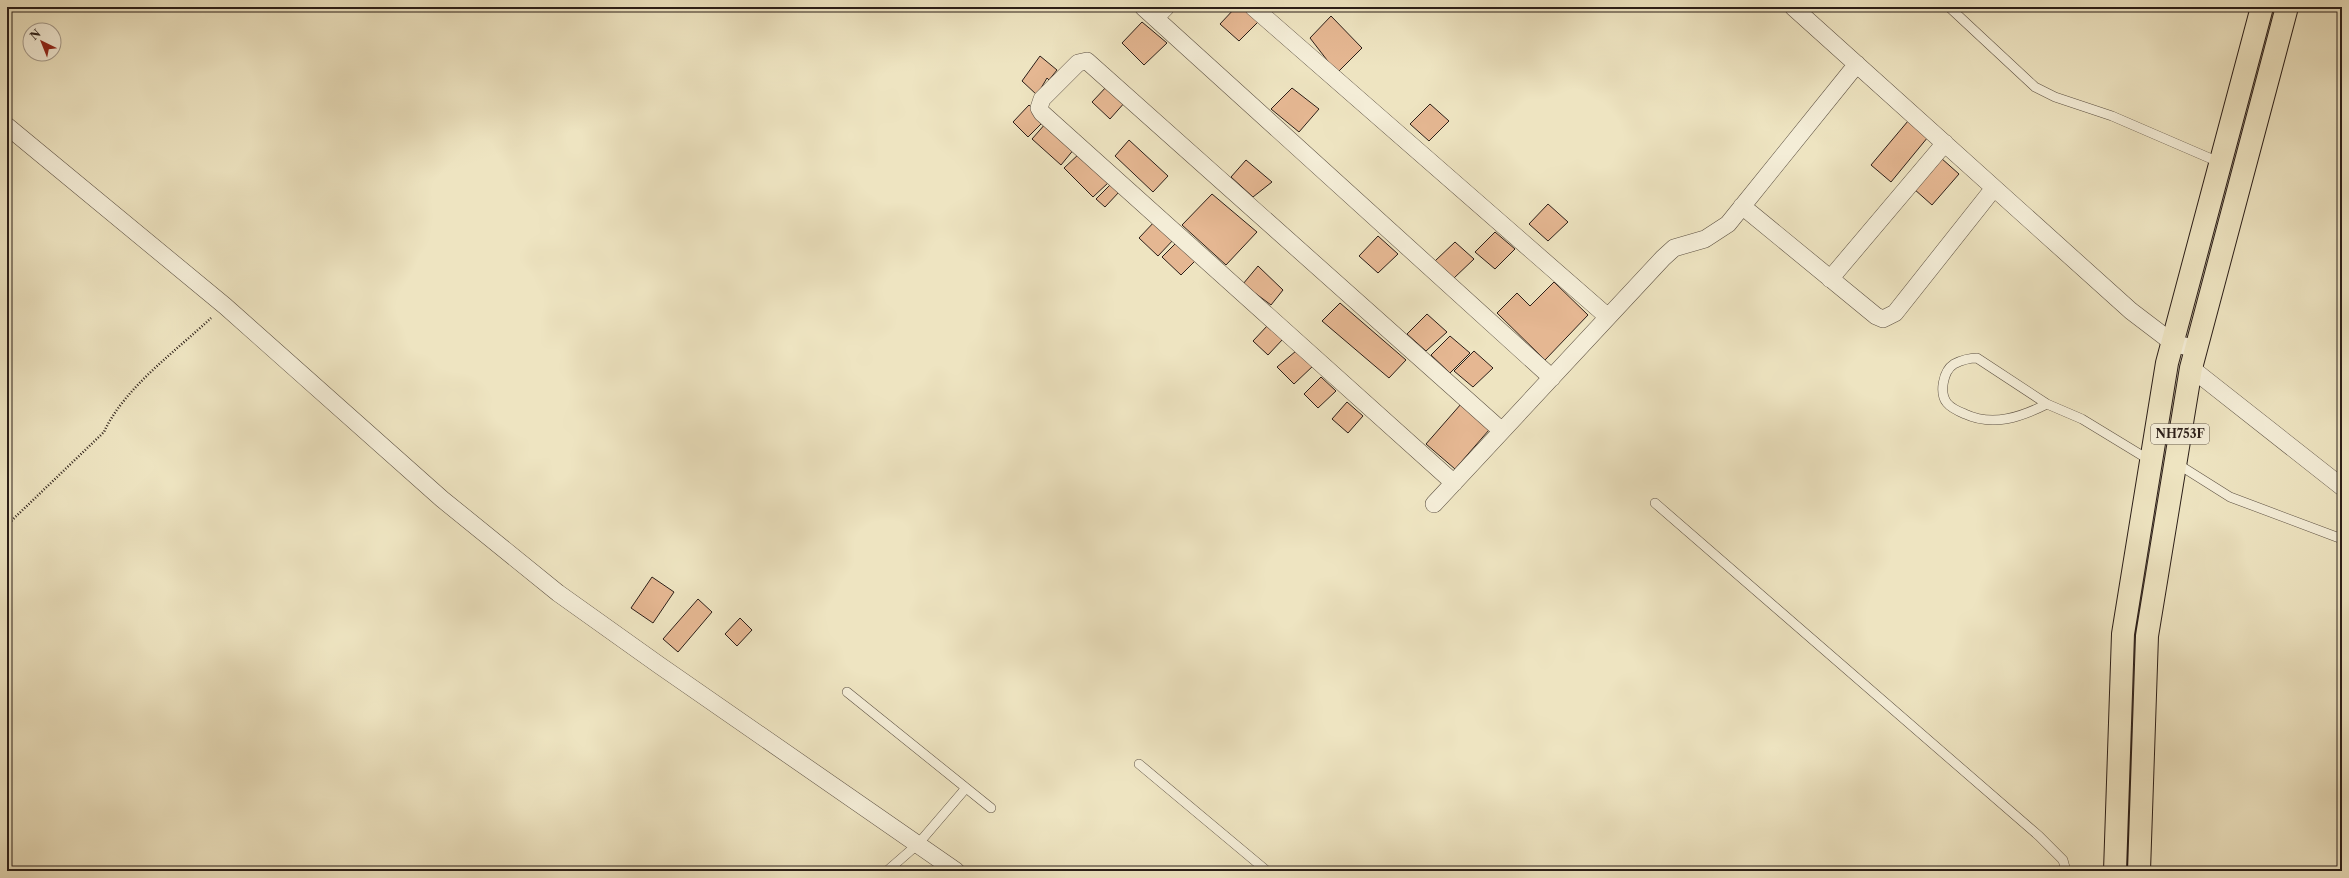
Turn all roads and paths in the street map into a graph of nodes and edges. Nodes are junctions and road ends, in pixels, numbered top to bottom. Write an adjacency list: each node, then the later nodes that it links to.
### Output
1 (1253, 7): 15 (street)
2 (1793, 7): 7 (street)
3 (1949, 7): 10 (lane)
4 (2262, 7): 10 (highway, NH753F)
5 (2287, 7): 17 (highway, NH753F)
6 (1154, 11): 18 (street)
7 (1857, 64): 9 (street); 12 (street)
8 (7, 126): 14 (street)
9 (1946, 143): 11 (street); 13 (street)
10 (2221, 163): 16 (highway, NH753F)
11 (1994, 188): 13 (street); 16 (street)
12 (1742, 206): 13 (street); 15 (street)
13 (1830, 279)
14 (225, 306): 27 (path); 33 (street)
15 (1608, 317): 18 (street)
16 (2173, 342): 17 (street); 21 (highway, NH753F)
17 (2194, 359): 22 (highway, NH753F); 24 (street)
18 (1552, 378): 20 (street)
19 (2047, 404): 19 (lane); 21 (lane)
20 (1502, 431): 23 (street); 23 (street)
21 (2152, 461): 38 (highway, NH753F)
22 (2176, 463): 28 (lane); 39 (highway, NH753F)
23 (1454, 483): 26 (street)
24 (2342, 486)
25 (1655, 503): 37 (lane)
26 (1434, 504)
27 (7, 525)
28 (2342, 539)
29 (847, 692): 31 (lane)
30 (1139, 764): 36 (lane)
31 (966, 788): 32 (lane); 33 (lane)
32 (991, 808)
33 (918, 844): 34 (lane); 35 (street)
34 (887, 871)
35 (956, 871)
36 (1267, 871)
37 (2066, 871)
38 (2115, 871)
39 (2139, 871)

